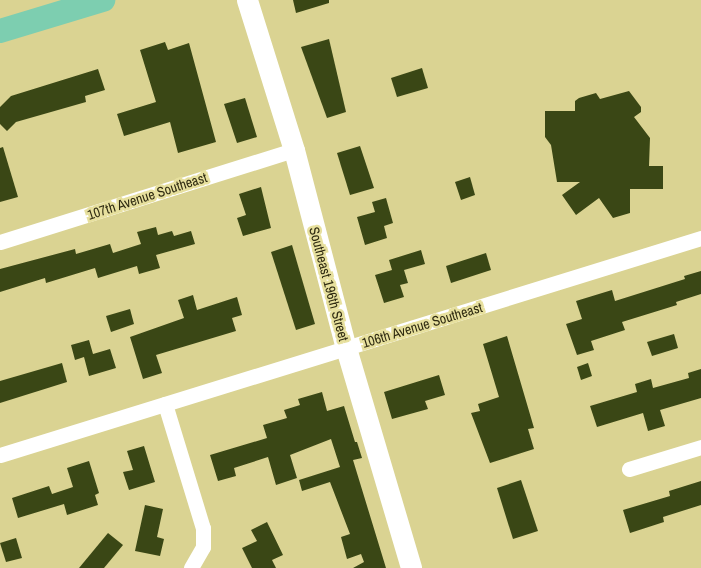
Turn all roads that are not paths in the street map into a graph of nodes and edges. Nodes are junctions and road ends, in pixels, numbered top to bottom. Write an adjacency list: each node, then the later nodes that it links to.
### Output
1 (103, 0): 3 (main road)
2 (247, 0): 4 (street, Southeast 196th Street)
3 (0, 31)
4 (294, 150): 6 (street, 107th Avenue Southeast); 7 (street, Southeast 196th Street)
5 (701, 238): 7 (street, 106th Avenue Southeast)
6 (0, 242)
7 (346, 348): 8 (street, 106th Avenue Southeast); 13 (street, Southeast 196th Street)
8 (165, 404): 10 (street, 106th Avenue Southeast); 12 (street)
9 (701, 447): 11 (street)
10 (0, 455)
11 (629, 469)
12 (191, 568)
13 (411, 568)

